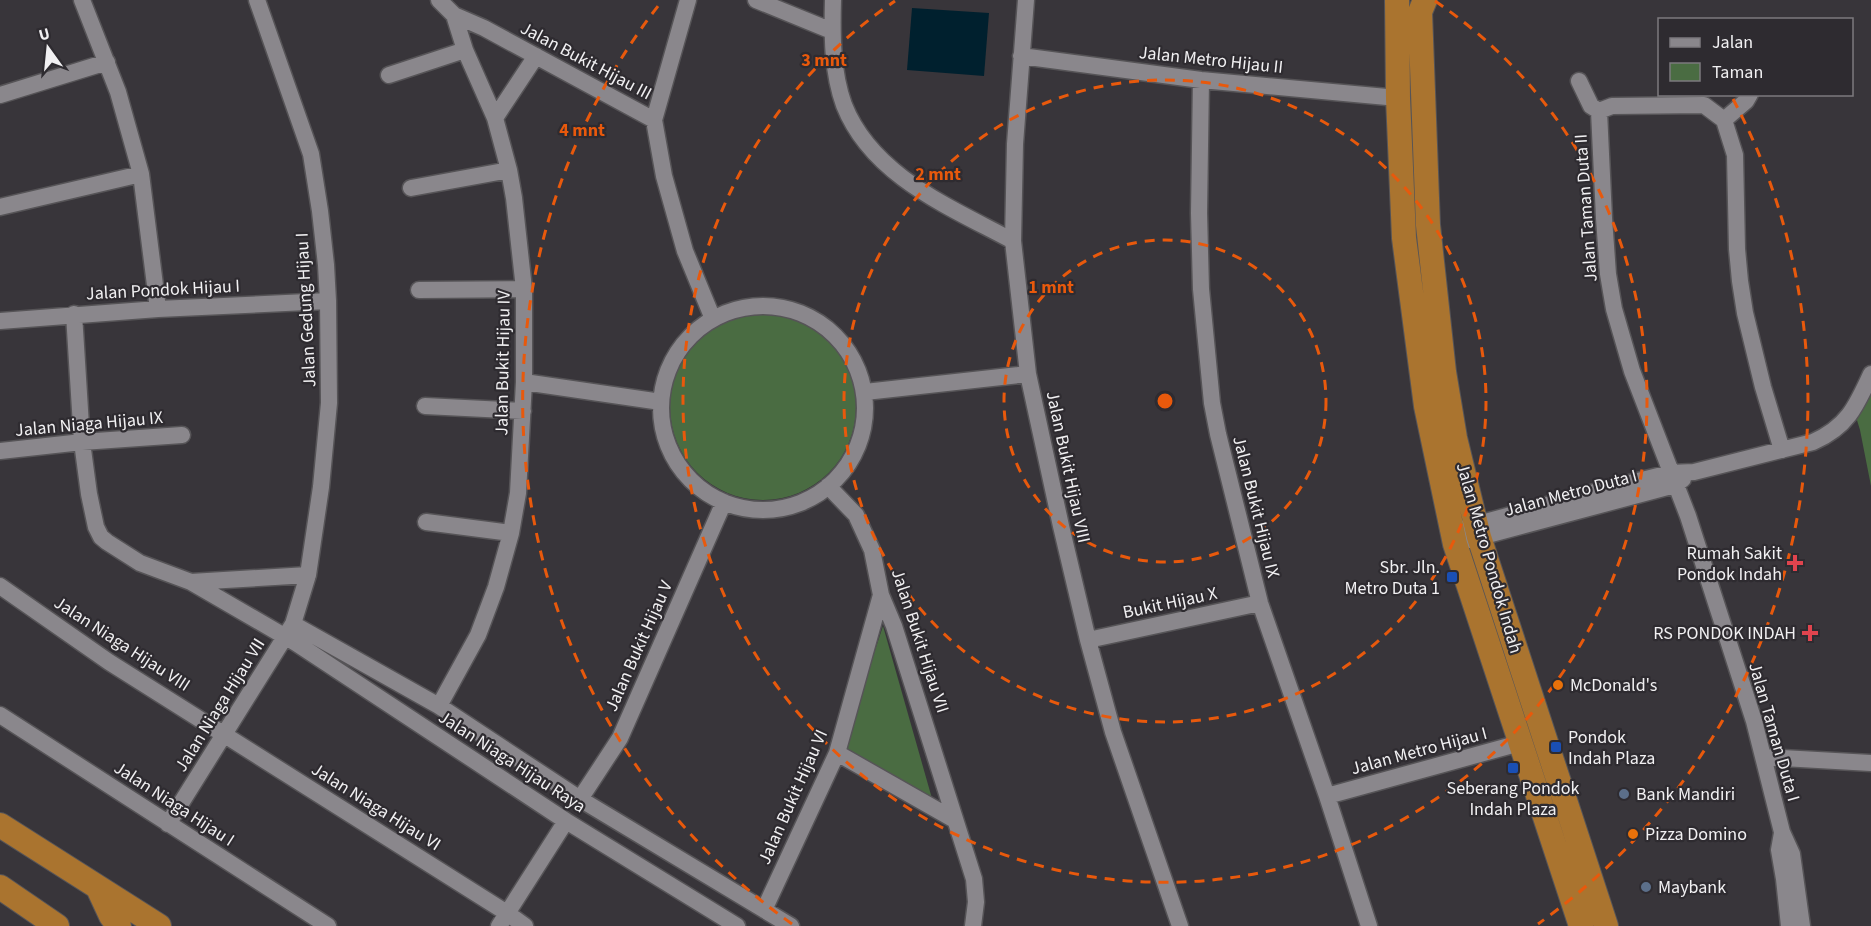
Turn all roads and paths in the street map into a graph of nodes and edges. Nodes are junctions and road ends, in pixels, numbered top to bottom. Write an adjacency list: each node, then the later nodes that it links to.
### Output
1 (82, 0): 15 (street)
2 (257, 0): 33 (street, Jalan Gedung Hijau I)
3 (439, 0): 10 (street, Jalan Bukit Hijau III)
4 (688, 0): 24 (street)
5 (756, 0): 11 (street)
6 (833, 0): 11 (street)
7 (1026, 0): 14 (street, Jalan Bukit Hijau VIII)
8 (1397, 0): 21 (highway, Jalan Metro Pondok Indah)
9 (1425, 0): 53 (highway, Jalan Metro Pondok Indah)
10 (454, 15): 12 (street, Jalan Bukit Hijau IV); 13 (street, Jalan Bukit Hijau III)
11 (832, 31): 30 (street)
12 (465, 50): 16 (street); 23 (street, Jalan Bukit Hijau IV)
13 (536, 56): 23 (street); 24 (street, Jalan Bukit Hijau III)
14 (1021, 56): 17 (street, Jalan Metro Hijau II); 30 (street, Jalan Bukit Hijau VIII)
15 (107, 62): 19 (street); 27 (street)
16 (388, 75)
17 (1201, 80): 21 (street, Jalan Metro Hijau II); 60 (street, Jalan Bukit Hijau IX)
18 (1580, 81): 22 (street)
19 (0, 95)
20 (1749, 96): 25 (street)
21 (1398, 98): 55 (highway, Jalan Metro Pondok Indah)
22 (1599, 111): 25 (street, Jalan Taman Duta II); 49 (street, Jalan Taman Duta II)
23 (495, 118): 26 (street, Jalan Bukit Hijau IV)
24 (654, 120): 36 (street)
25 (1724, 120): 47 (street)
26 (509, 170): 28 (street); 31 (street, Jalan Bukit Hijau IV)
27 (141, 174): 29 (street); 34 (street)
28 (411, 188)
29 (0, 207)
30 (1013, 241): 38 (street, Jalan Bukit Hijau VIII)
31 (524, 289): 32 (street); 40 (street, Jalan Bukit Hijau IV)
32 (419, 290)
33 (328, 302): 34 (street, Jalan Pondok Hijau I); 56 (street, Jalan Gedung Hijau I)
34 (158, 309): 35 (street, Jalan Pondok Hijau I)
35 (74, 314): 37 (street, Jalan Pondok Hijau I); 46 (street)
36 (713, 319): 41 (street); 42 (street)
37 (0, 321)
38 (1028, 374): 41 (street); 62 (street, Jalan Bukit Hijau VIII)
39 (1871, 374): 47 (street, Jalan Metro Duta I)
40 (524, 382): 42 (street); 44 (street, Jalan Bukit Hijau IV)
41 (865, 392): 50 (street)
42 (661, 402): 51 (street)
43 (425, 406): 44 (street)
44 (523, 411): 54 (street, Jalan Bukit Hijau IV)
45 (182, 435): 46 (street, Jalan Niaga Hijau IX)
46 (82, 442): 48 (street, Jalan Niaga Hijau IX); 57 (street)
47 (1782, 450): 49 (street, Jalan Metro Duta I)
48 (0, 451)
49 (1673, 479): 53 (street, Jalan Metro Duta I); 69 (street, Jalan Taman Duta I)
50 (828, 486): 51 (street); 59 (street, Jalan Bukit Hijau VII)
51 (724, 502): 73 (street, Jalan Bukit Hijau V)
52 (426, 522): 54 (street)
53 (1477, 531): 55 (street, Jalan Metro Duta I); 94 (highway, Jalan Metro Pondok Indah)
54 (511, 533): 63 (street, Jalan Bukit Hijau IV)
55 (1453, 538): 66 (highway, Jalan Metro Pondok Indah)
56 (308, 575): 57 (street); 61 (street, Jalan Gedung Hijau I)
57 (191, 582): 61 (street, Jalan Niaga Hijau Raya)
58 (0, 586): 65 (street, Jalan Niaga Hijau VIII)
59 (881, 595): 67 (street, Jalan Bukit Hijau VI); 74 (street, Jalan Bukit Hijau VII)
60 (1260, 603): 62 (street, Bukit Hijau X); 72 (street, Jalan Bukit Hijau IX)
61 (289, 630): 63 (street, Jalan Niaga Hijau Raya); 65 (street, Jalan Niaga Hijau VII); 71 (street, Jalan Niaga Hijau Raya)
62 (1088, 640): 91 (street, Jalan Bukit Hijau VIII)
63 (440, 706): 68 (street, Jalan Niaga Hijau Raya)
64 (0, 715): 76 (street, Jalan Niaga Hijau I)
65 (224, 734): 76 (street, Jalan Niaga Hijau VII); 82 (street, Jalan Niaga Hijau VI)
66 (1520, 743): 72 (street, Jalan Metro Hijau I); 93 (highway, Jalan Metro Pondok Indah)
67 (837, 753): 74 (street); 81 (street, Jalan Bukit Hijau VI)
68 (513, 756): 71 (street); 73 (street, Jalan Niaga Hijau Raya)
69 (1764, 757): 70 (street); 78 (street, Jalan Taman Duta I)
70 (1871, 763)
71 (499, 777): 75 (street, Jalan Niaga Hijau Raya)
72 (1327, 796): 92 (street, Jalan Bukit Hijau IX)
73 (580, 799): 81 (street, Jalan Niaga Hijau Raya)
74 (953, 819): 90 (street, Jalan Bukit Hijau VII)
75 (566, 821): 82 (street); 88 (street, Jalan Niaga Hijau Raya)
76 (168, 824): 86 (street, Jalan Niaga Hijau I)
77 (0, 825): 80 (highway)
78 (1782, 832): 95 (street, Jalan Taman Duta I); 96 (street, Jalan Taman Duta I)
79 (0, 887): 83 (highway)
80 (98, 888): 84 (highway); 85 (highway)
81 (764, 909): 89 (street, Jalan Niaga Hijau Raya)
82 (503, 919): 87 (street, Jalan Niaga Hijau VI)
83 (57, 926)
84 (119, 926)
85 (159, 926)
86 (328, 926)
87 (525, 926)
88 (737, 926)
89 (791, 926)
90 (973, 926)
91 (1180, 926)
92 (1370, 926)
93 (1581, 926)
94 (1606, 926)
95 (1789, 926)
96 (1802, 926)

